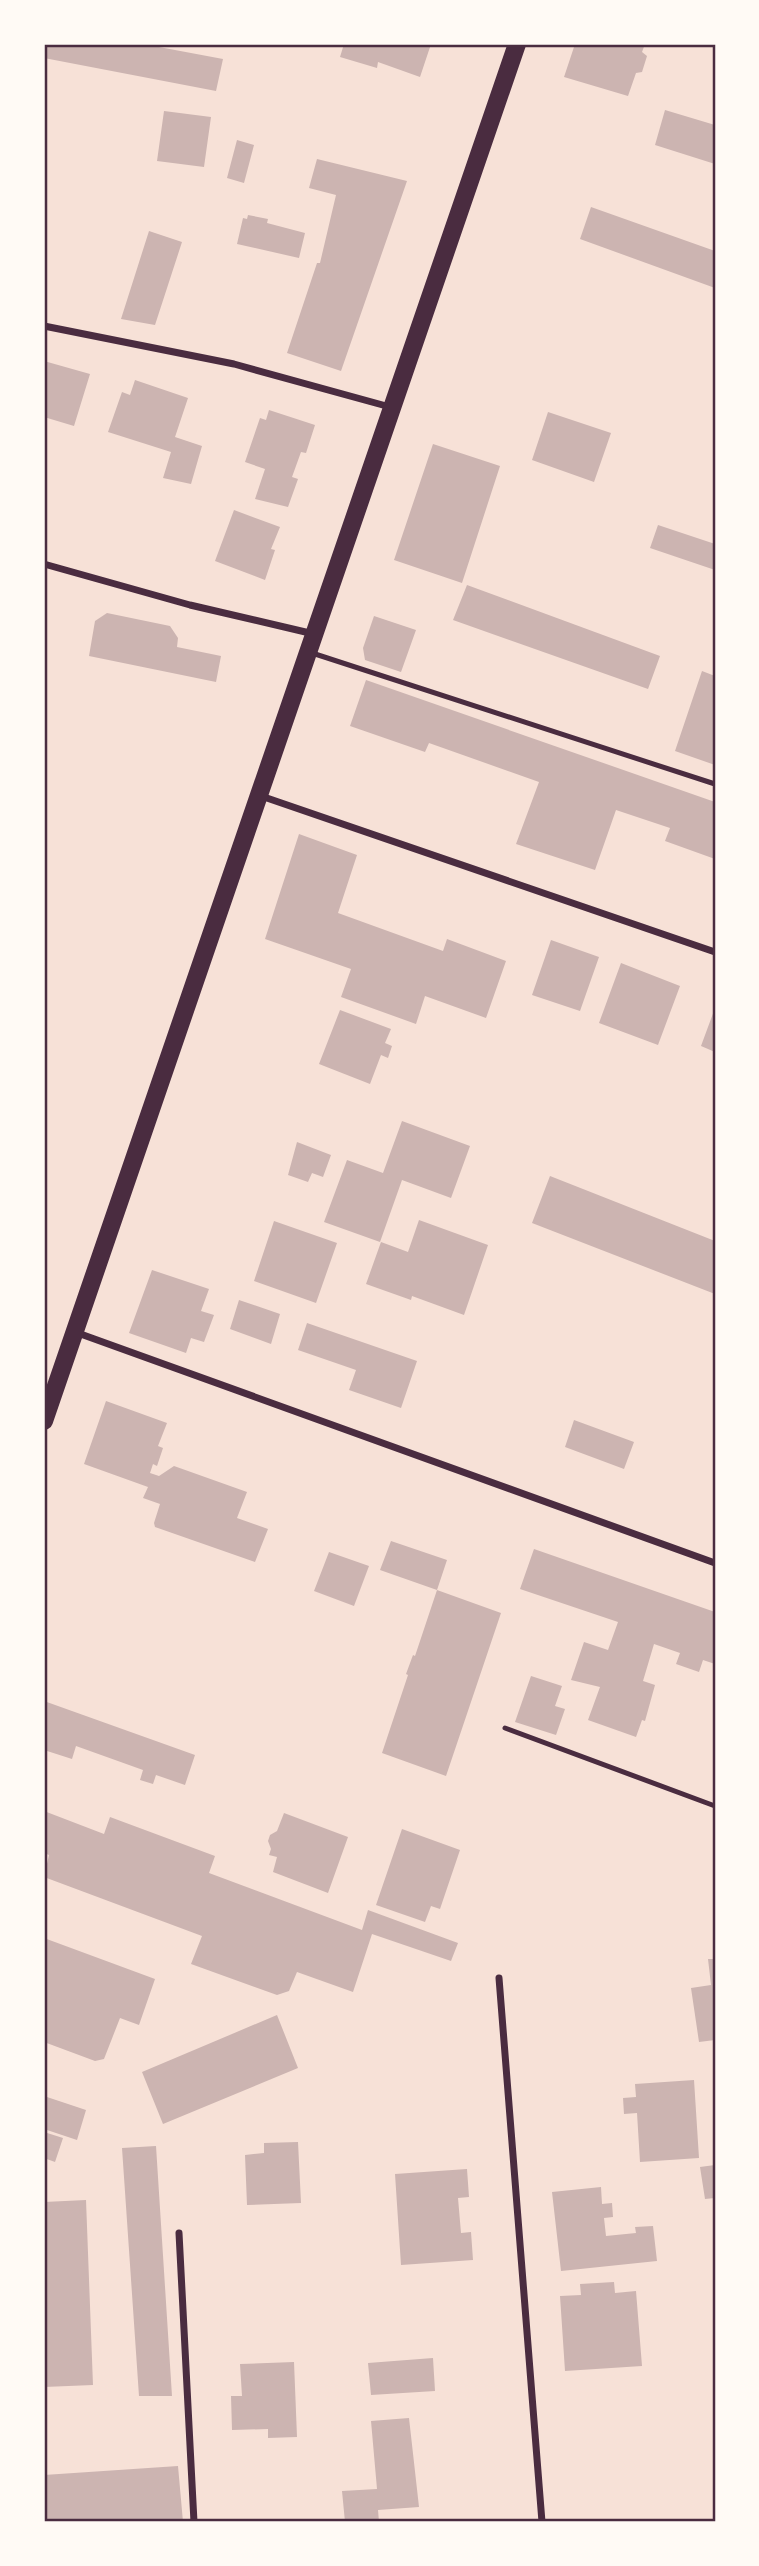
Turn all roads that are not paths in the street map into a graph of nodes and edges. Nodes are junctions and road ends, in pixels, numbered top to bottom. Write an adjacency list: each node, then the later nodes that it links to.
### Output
1 (517, 44): 3 (main road)
2 (44, 326): 3 (street)
3 (392, 408): 5 (main road)
4 (44, 564): 5 (street)
5 (315, 634): 6 (main road)
6 (309, 652): 7 (lane); 8 (main road)
7 (715, 784)
8 (260, 795): 9 (street); 10 (main road)
9 (715, 952)
10 (74, 1332): 11 (main road); 12 (street)
11 (44, 1421)
12 (715, 1563)
13 (505, 1728): 14 (lane)
14 (715, 1806)
15 (499, 1978): 18 (street)
16 (179, 2233): 17 (street)
17 (194, 2522)
18 (542, 2522)

